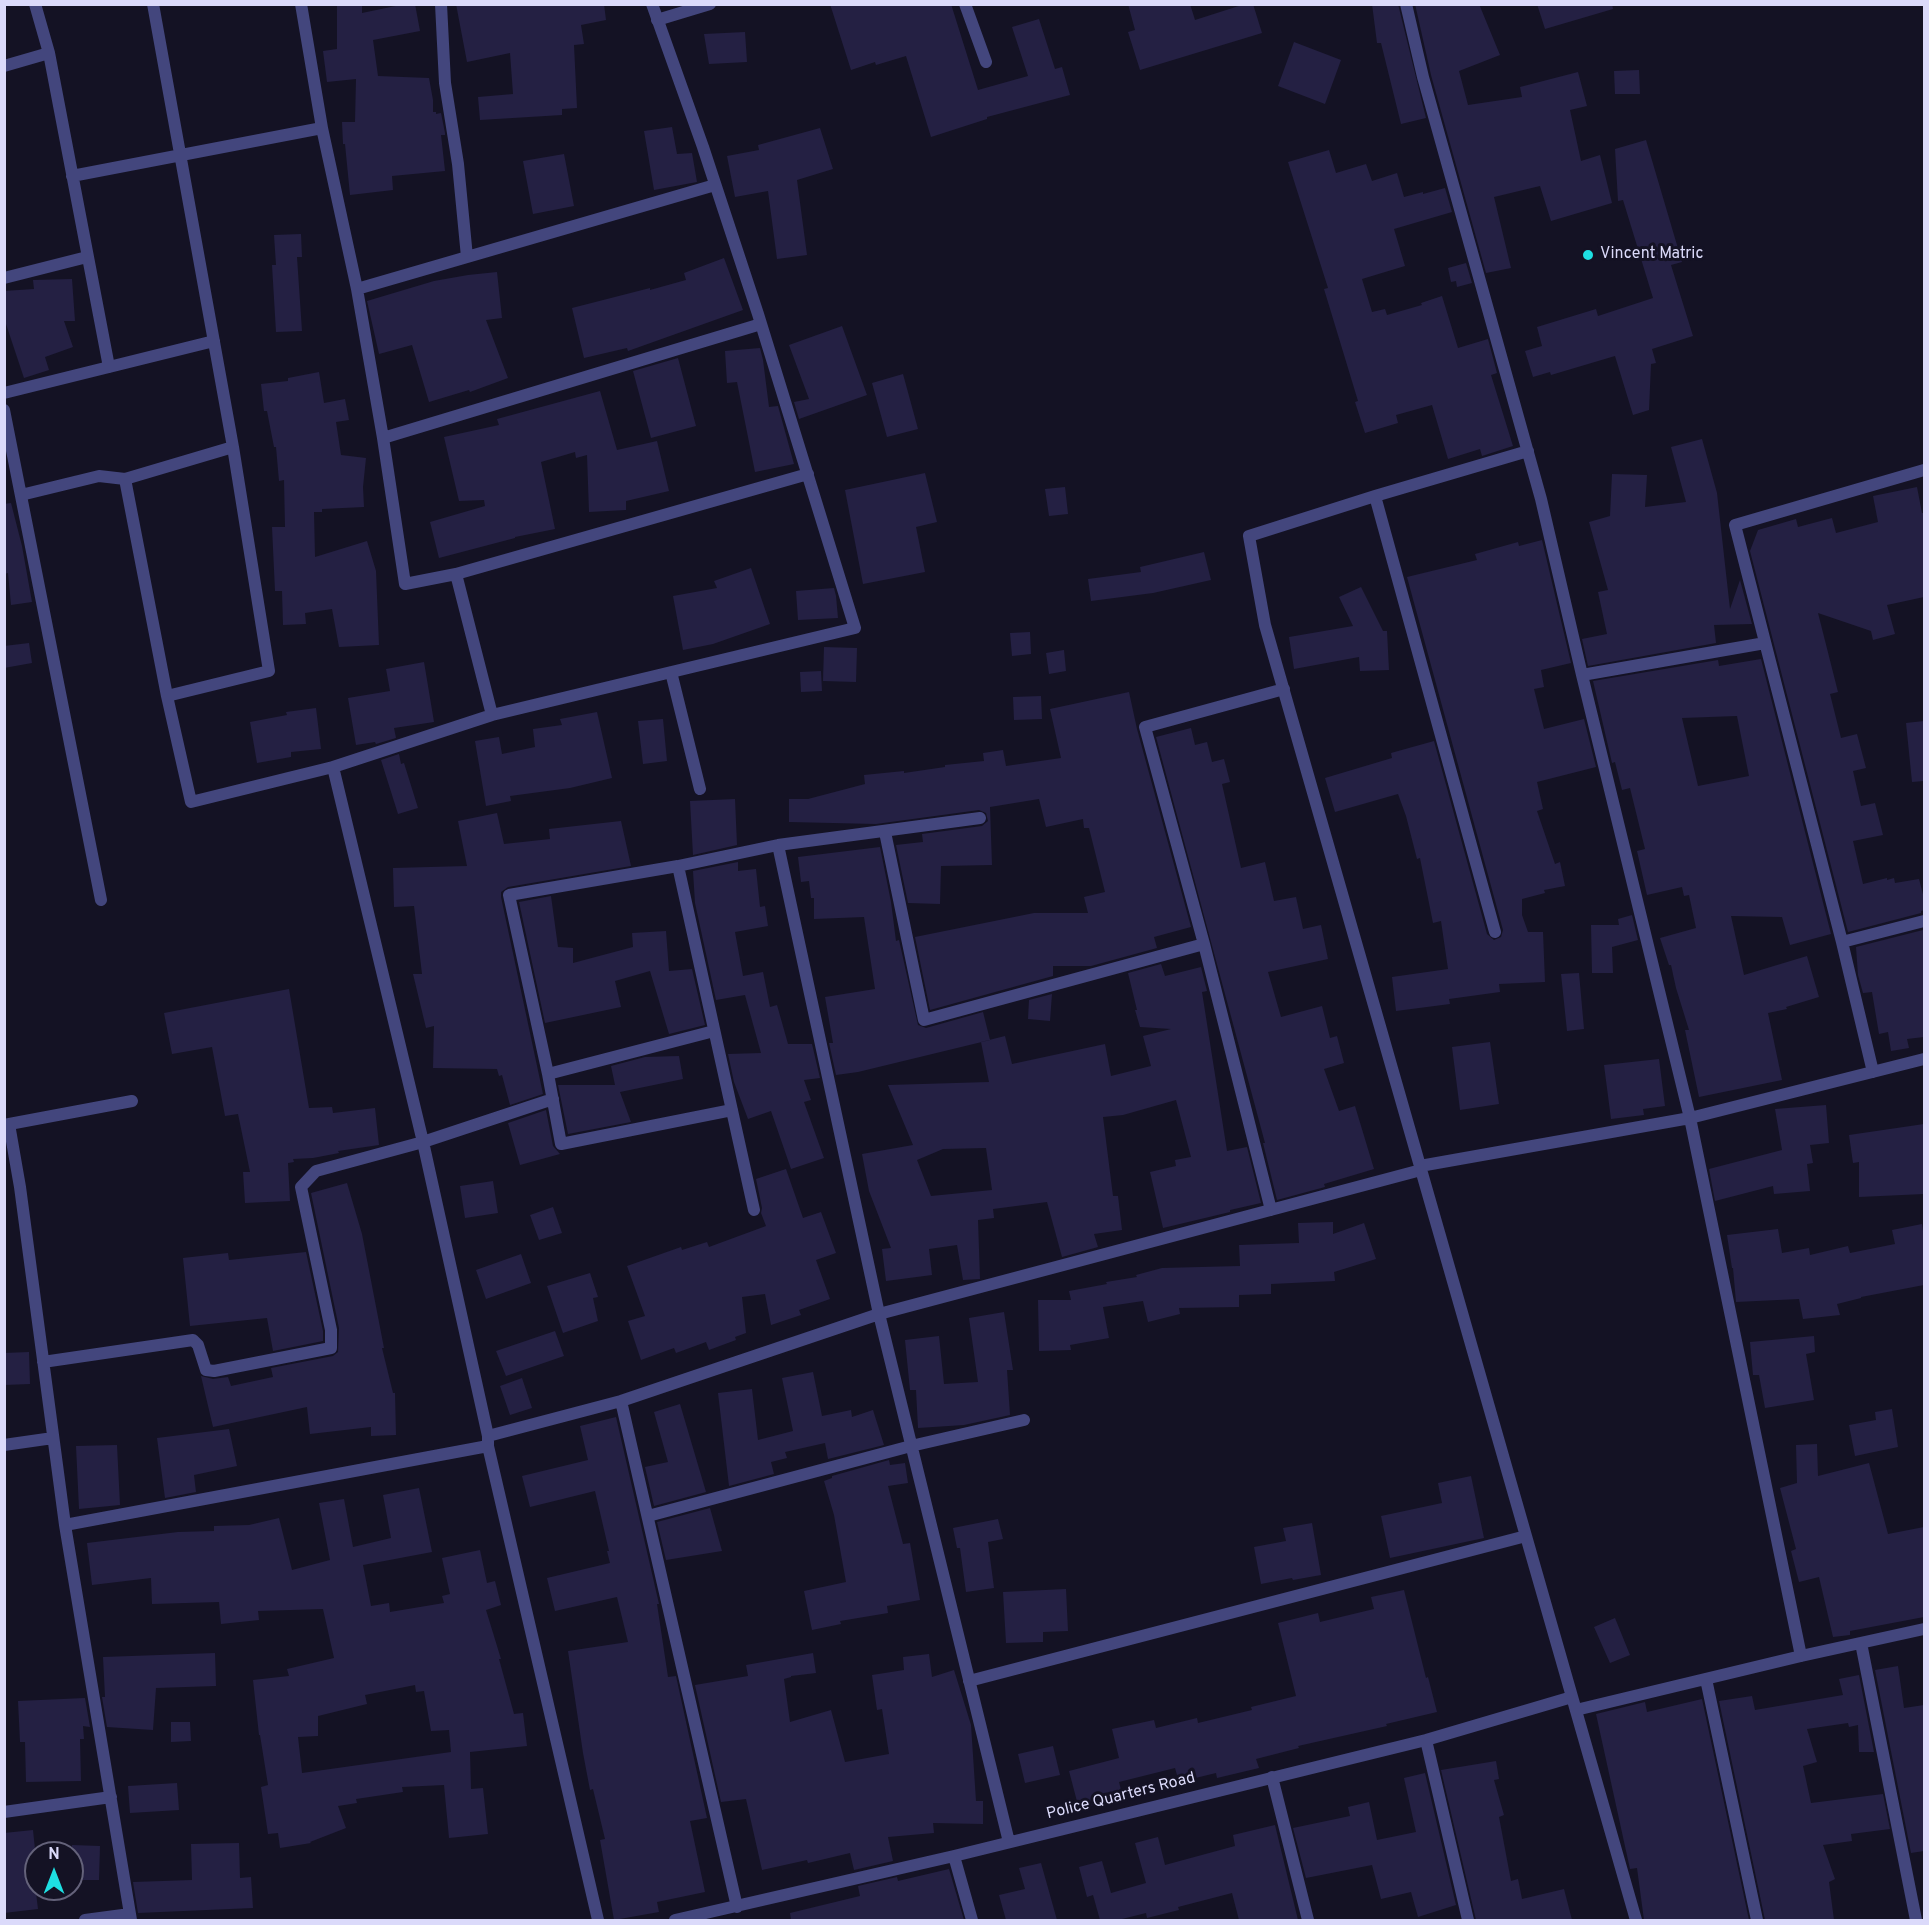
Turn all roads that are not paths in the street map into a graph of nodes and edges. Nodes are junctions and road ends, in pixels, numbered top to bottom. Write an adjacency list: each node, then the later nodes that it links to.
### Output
1 (35, 4): 10 (street)
2 (153, 4): 14 (street)
3 (302, 4): 13 (street)
4 (441, 4): 18 (street)
5 (652, 4): 9 (street)
6 (710, 4): 9 (street)
7 (965, 4): 11 (street)
8 (1406, 4): 28 (street)
9 (657, 20): 16 (street)
10 (49, 54): 12 (street); 15 (street)
11 (986, 62)
12 (4, 66)
13 (322, 128): 14 (street); 20 (street)
14 (181, 154): 15 (street); 22 (street)
15 (72, 176): 17 (street)
16 (715, 185): 18 (street); 21 (street)
17 (87, 257): 19 (street); 23 (street)
18 (467, 257): 20 (street)
19 (4, 278)
20 (357, 289): 26 (street)
21 (761, 324): 26 (street); 30 (street)
22 (214, 341): 23 (street); 27 (street)
23 (109, 367): 24 (street)
24 (4, 393)
25 (4, 410): 32 (street)
26 (383, 438): 34 (street)
27 (233, 447): 31 (street); 39 (street)
28 (1528, 451): 33 (street); 37 (street)
29 (1924, 470): 35 (street)
30 (808, 474): 34 (street); 36 (street)
31 (125, 479): 32 (street); 39 (street)
32 (21, 495): 47 (street)
33 (1375, 496): 38 (street); 49 (street)
34 (456, 574): 40 (street)
35 (1765, 643): 37 (street); 50 (street)
36 (672, 672): 40 (street); 42 (street)
37 (1582, 675): 59 (street)
38 (1284, 689): 51 (street); 62 (street)
39 (167, 696): 41 (street)
40 (492, 715): 41 (street)
41 (333, 767): 61 (street)
42 (700, 789)
43 (980, 818): 44 (street)
44 (885, 832): 45 (street); 51 (street)
45 (778, 845): 46 (street); 65 (street)
46 (678, 866): 52 (street); 55 (street)
47 (101, 900)
48 (1924, 921): 50 (street)
49 (1495, 932)
50 (1842, 942): 54 (street)
51 (1204, 944): 64 (street)
52 (714, 1030): 55 (street); 58 (street)
53 (1924, 1059): 54 (street)
54 (1873, 1072): 59 (street)
55 (548, 1074): 56 (street)
56 (553, 1099): 58 (street); 61 (street)
57 (132, 1101): 60 (street)
58 (732, 1110): 63 (street)
59 (1690, 1118): 62 (street); 78 (street)
60 (7, 1125): 66 (street)
61 (423, 1142): 66 (street); 70 (street)
62 (1421, 1168): 64 (street); 75 (street)
63 (754, 1210)
64 (1271, 1210): 65 (street)
65 (879, 1314): 67 (street); 72 (street)
66 (43, 1362): 69 (street)
67 (621, 1401): 70 (street); 73 (street)
68 (1024, 1420): 72 (street)
69 (53, 1438): 71 (street); 74 (street)
70 (488, 1441): 74 (street); 92 (street)
71 (4, 1445)
72 (911, 1446): 73 (street); 80 (street)
73 (648, 1516): 89 (street)
74 (65, 1525): 85 (street)
75 (1526, 1536): 80 (street); 81 (street)
76 (1924, 1629): 77 (street)
77 (1861, 1643): 78 (street); 99 (street)
78 (1801, 1656): 79 (street)
79 (1706, 1679): 82 (street); 98 (street)
80 (969, 1681): 87 (street)
81 (1572, 1698): 82 (street); 83 (street, Police Quarters Road)
82 (1576, 1710): 97 (street)
83 (1426, 1740): 84 (street, Police Quarters Road); 96 (street)
84 (1272, 1777): 87 (street, Police Quarters Road); 95 (street)
85 (111, 1797): 86 (street); 90 (street)
86 (4, 1812)
87 (1009, 1842): 88 (street, Police Quarters Road)
88 (954, 1856): 89 (street, Police Quarters Road); 94 (street)
89 (737, 1907): 93 (street, Police Quarters Road)
90 (131, 1917): 91 (street)
91 (85, 1920)
92 (598, 1920)
93 (675, 1920)
94 (972, 1920)
95 (1308, 1920)
96 (1468, 1920)
97 (1636, 1920)
98 (1757, 1920)
99 (1916, 1920)

